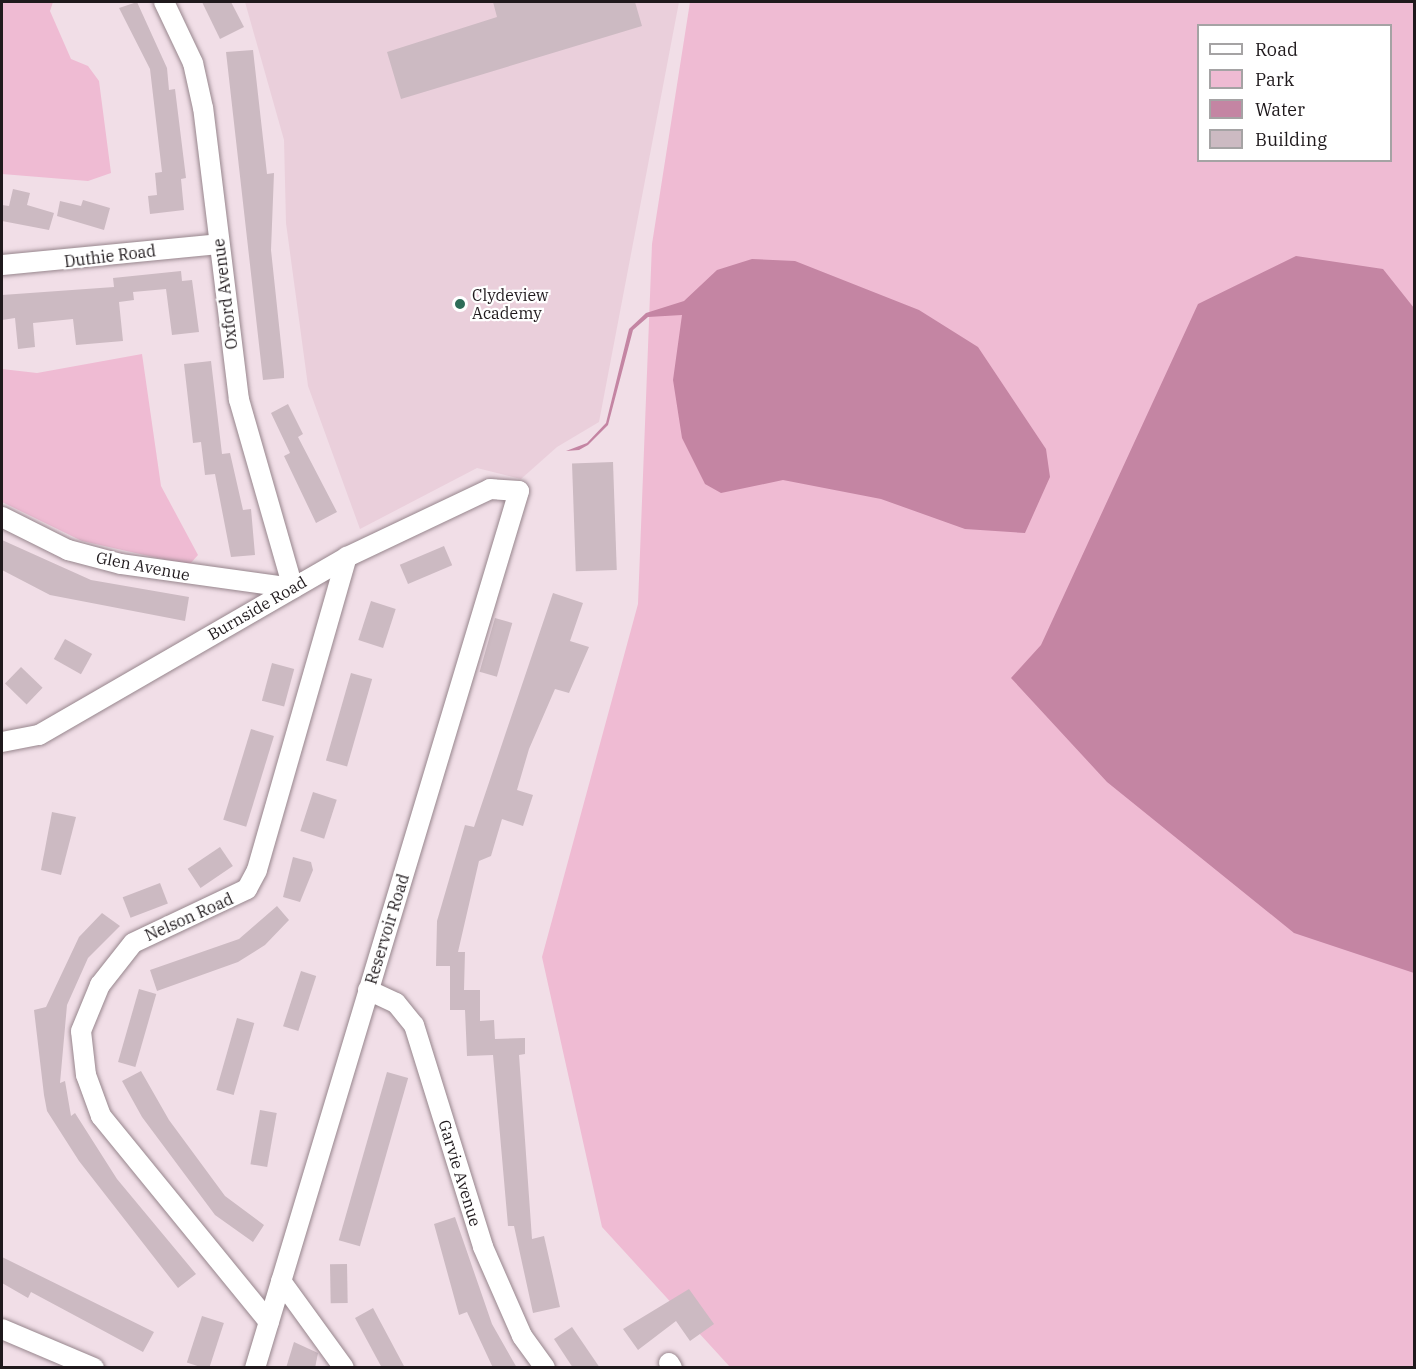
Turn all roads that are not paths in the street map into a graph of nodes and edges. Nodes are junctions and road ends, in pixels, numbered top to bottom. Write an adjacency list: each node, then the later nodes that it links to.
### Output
1 (164, 2): 2 (street, Oxford Avenue)
2 (219, 244): 3 (street, Duthie Road); 7 (street, Oxford Avenue)
3 (2, 265)
4 (519, 491): 6 (street, Burnside Road); 9 (street, Reservoir Road)
5 (2, 517): 7 (street, Glen Avenue)
6 (347, 557): 7 (street, Burnside Road); 11 (street, Nelson Road)
7 (293, 588): 8 (street, Burnside Road)
8 (2, 742)
9 (368, 990): 10 (street, Reservoir Road); 16 (street, Garvie Avenue)
10 (281, 1281): 11 (street, Reservoir Road); 15 (street)
11 (269, 1322): 14 (street, Reservoir Road)
12 (2, 1329): 13 (street)
13 (94, 1368)
14 (255, 1368)
15 (344, 1368)
16 (545, 1368)

